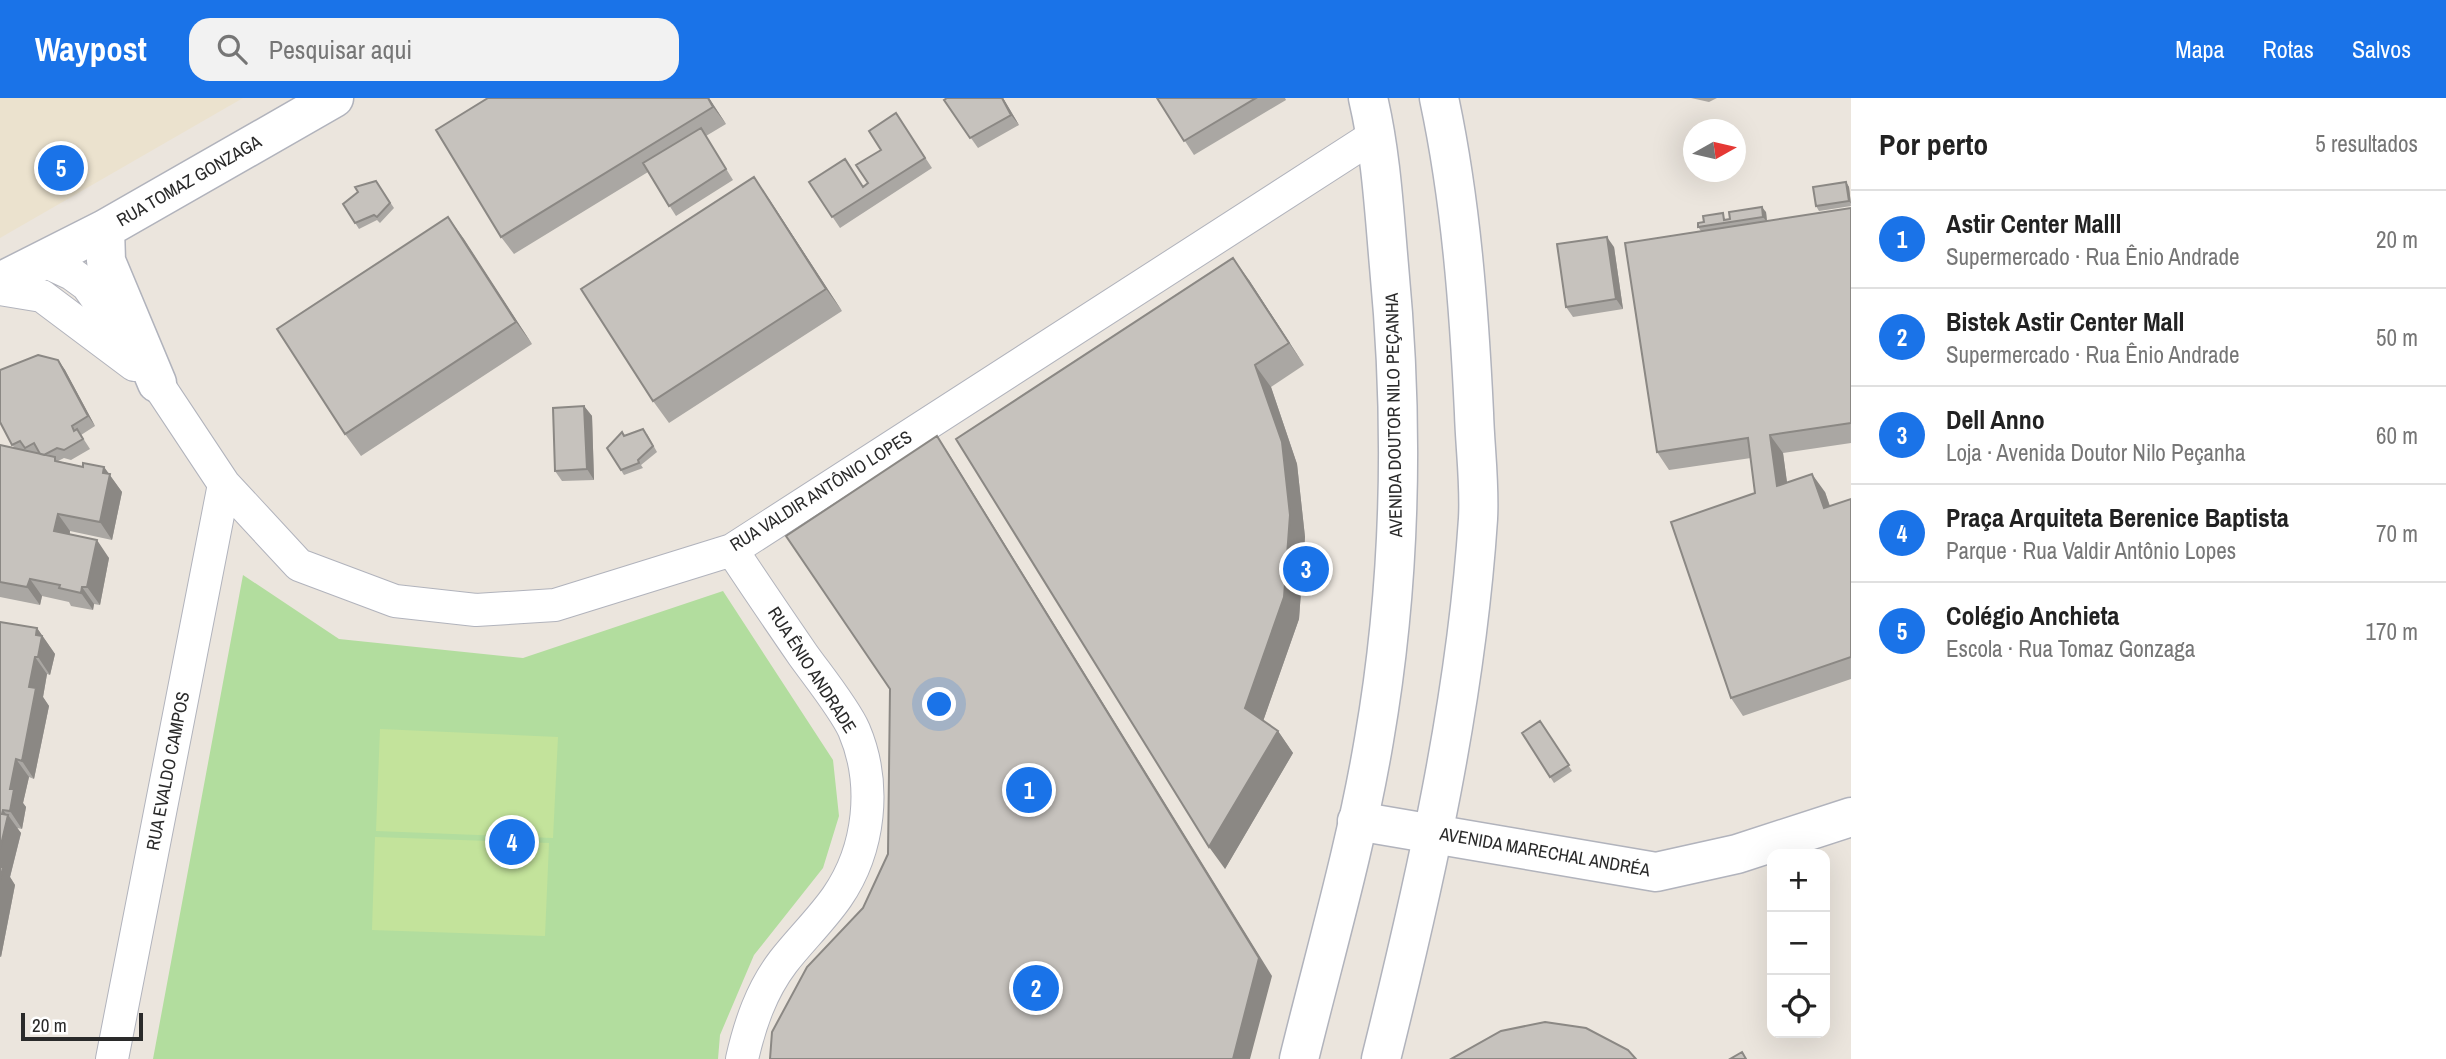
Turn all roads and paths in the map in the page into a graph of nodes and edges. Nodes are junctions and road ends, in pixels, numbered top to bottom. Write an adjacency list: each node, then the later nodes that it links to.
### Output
1 (334, 98): 4 (main road, RUA TOMAZ GONZAGA)
2 (1439, 98): 13 (main road)
3 (1372, 116): 10 (street, RUA VALDIR ANTÔNIO LOPES); 12 (main road, AVENIDA DOUTOR NILO PEÇANHA)
4 (105, 229): 5 (main road, RUA TOMAZ GONZAGA); 8 (main road)
5 (42, 260): 6 (main road, RUA TOMAZ GONZAGA); 8 (street, RUA VALDIR ANTÔNIO LOPES)
6 (0, 282)
7 (0, 289): 8 (street, RUA VALDIR ANTÔNIO LOPES)
8 (157, 383): 9 (street, RUA VALDIR ANTÔNIO LOPES)
9 (224, 484): 10 (street, RUA VALDIR ANTÔNIO LOPES); 14 (street, RUA EVALDO CAMPOS)
10 (732, 550): 15 (street, RUA ÊNIO ANDRADE)
11 (1851, 817): 13 (main road, AVENIDA MARECHAL ANDRÉA)
12 (1357, 821): 13 (main road, AVENIDA MARECHAL ANDRÉA); 16 (main road, AVENIDA DOUTOR NILO PEÇANHA)
13 (1432, 832): 17 (main road)
14 (112, 1059)
15 (742, 1059)
16 (1298, 1059)
17 (1381, 1059)

